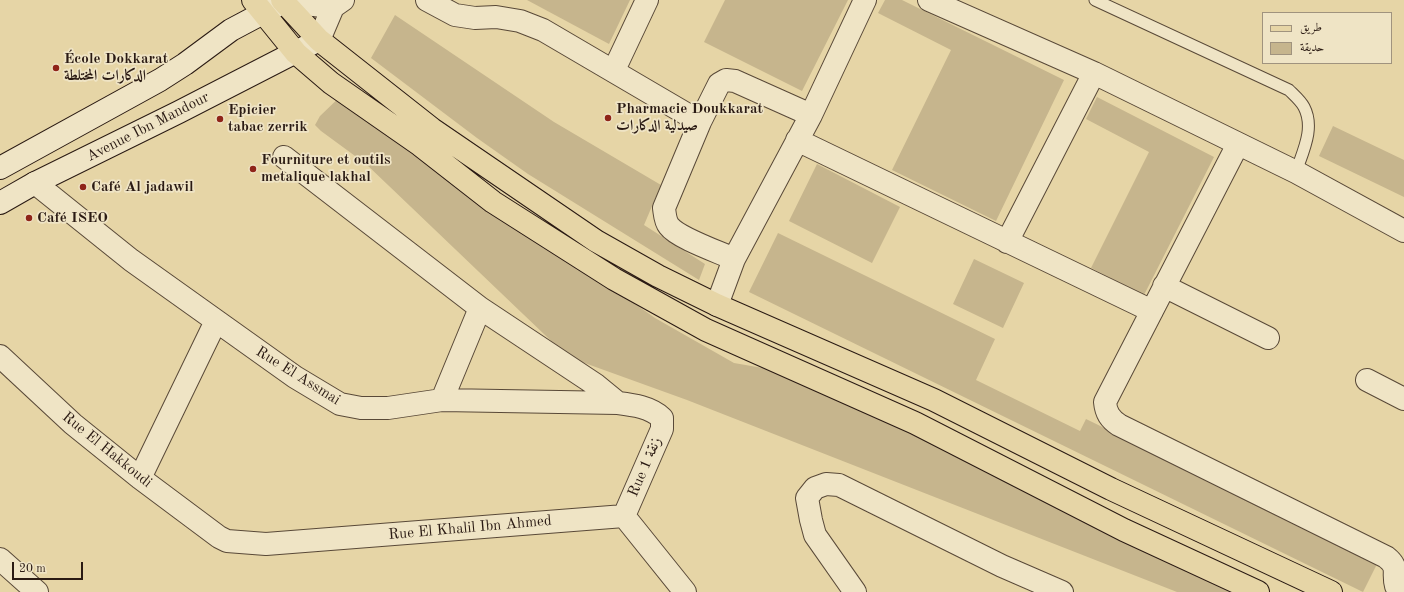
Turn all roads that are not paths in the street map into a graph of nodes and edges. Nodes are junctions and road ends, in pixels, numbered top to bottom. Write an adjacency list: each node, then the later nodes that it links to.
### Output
1 (426, 0): 11 (street)
2 (647, 0): 11 (street)
3 (865, 0): 13 (street)
4 (929, 0): 12 (street)
5 (1095, 0): 19 (lane)
6 (283, 1): 7 (street); 8 (street); 9 (main road)
7 (338, 4): 9 (street)
8 (258, 6): 10 (main road); 18 (street)
9 (319, 40): 10 (street, Avenue Ibn Mandour); 26 (main road)
10 (296, 53): 20 (street, Avenue Ibn Mandour); 47 (main road)
11 (614, 70): 14 (street)
12 (1094, 73): 16 (street); 23 (street)
13 (811, 115): 14 (street); 15 (street)
14 (700, 122): 24 (street)
15 (797, 140): 23 (street); 24 (street)
16 (1238, 144): 19 (street); 25 (street)
17 (284, 157): 27 (street)
18 (0, 168)
19 (1296, 172): 22 (street)
20 (35, 183): 21 (street, Avenue Ibn Mandour); 29 (street, Rue El Assmai)
21 (0, 204)
22 (1404, 231)
23 (1007, 242): 28 (street)
24 (734, 259): 26 (street)
25 (1164, 286): 28 (street); 30 (street)
26 (717, 305): 48 (main road)
27 (480, 308): 34 (street); 35 (street)
28 (1152, 312): 49 (street)
29 (216, 321): 34 (street, Rue El Assmai); 37 (street)
30 (1268, 338)
31 (0, 356): 37 (street, Rue El Hakkoudi)
32 (1367, 380): 33 (street)
33 (1404, 399)
34 (442, 400): 35 (street, Rue El Assmai)
35 (618, 403): 36 (street, Rue El Assmai)
36 (640, 406): 38 (street, Rue 1 زنقة)
37 (140, 478): 39 (street, Rue El Hakkoudi)
38 (624, 516): 39 (street, Rue El Khalil Ibn Ahmed); 42 (street)
39 (219, 536)
40 (0, 559): 43 (street)
41 (1002, 566): 44 (street); 45 (street); 46 (street)
42 (674, 587)
43 (37, 592)
44 (855, 592)
45 (1020, 592)
46 (1062, 592)
47 (1258, 592)
48 (1331, 592)
49 (1404, 592)

